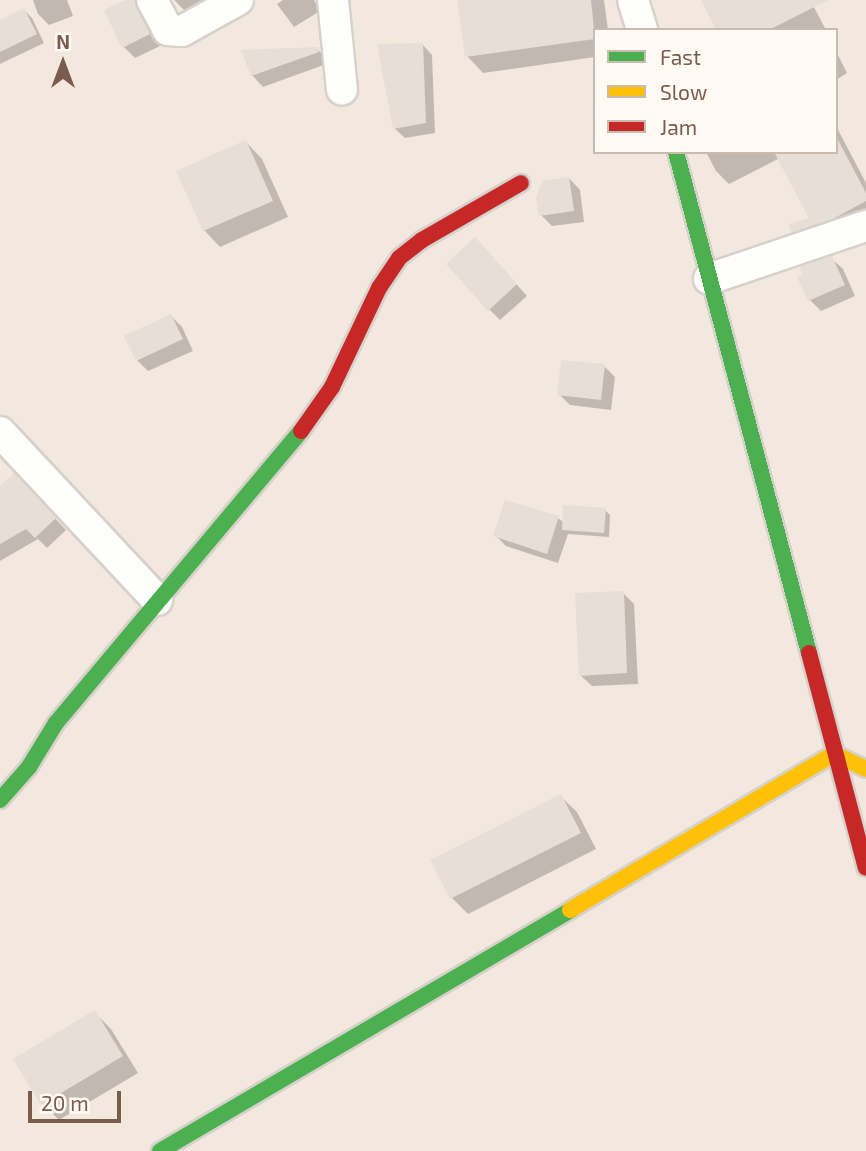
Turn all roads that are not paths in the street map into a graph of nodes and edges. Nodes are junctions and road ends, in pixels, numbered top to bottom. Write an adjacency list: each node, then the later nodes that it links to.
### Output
1 (152, 0): 2 (street)
2 (239, 0)
3 (334, 0): 6 (street)
4 (633, 0): 5 (street)
5 (641, 28)
6 (342, 90)
7 (677, 154): 10 (street)
8 (521, 183): 12 (street)
9 (866, 226): 10 (street)
10 (709, 279): 13 (street)
11 (0, 432): 12 (street)
12 (157, 600): 15 (street)
13 (834, 754): 14 (street); 16 (street); 17 (street)
14 (866, 769)
15 (0, 800)
16 (866, 868)
17 (160, 1151)

